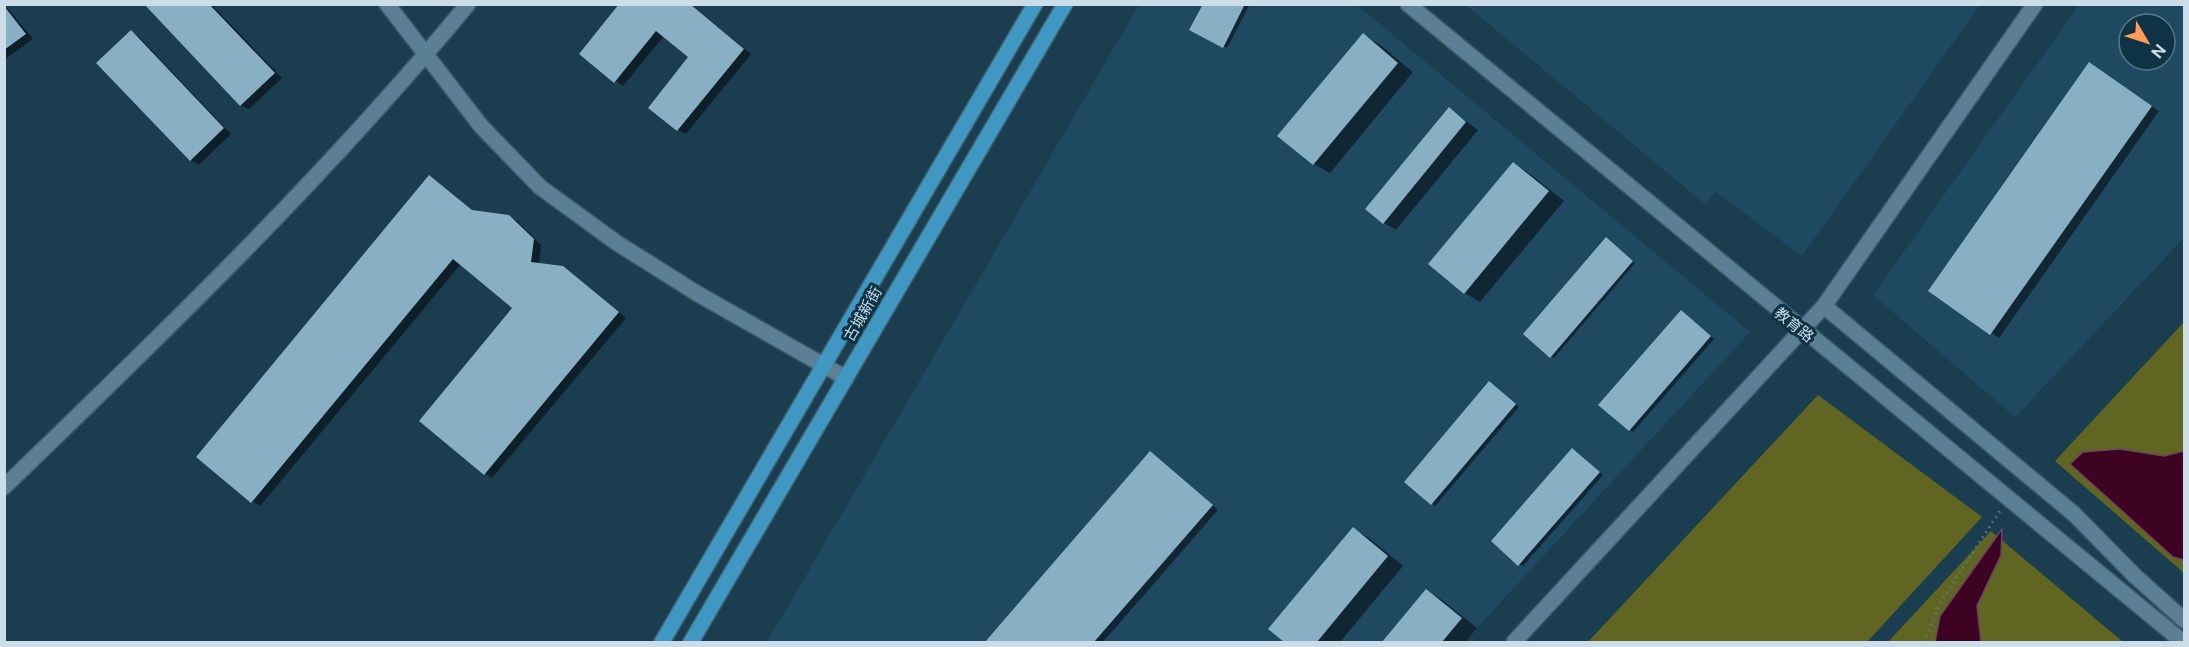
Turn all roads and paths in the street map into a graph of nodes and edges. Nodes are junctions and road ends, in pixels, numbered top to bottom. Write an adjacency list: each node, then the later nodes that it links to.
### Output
1 (387, 4): 7 (street)
2 (468, 4): 7 (street)
3 (1035, 4): 10 (main road, 古城新街)
4 (1065, 4): 11 (main road, 古城新街)
5 (1408, 4): 9 (street, 教育路)
6 (2035, 4): 8 (street)
7 (428, 53): 10 (street); 12 (street)
8 (1824, 306): 9 (street); 14 (street)
9 (1801, 331): 13 (street, 教育路); 17 (street)
10 (824, 365): 11 (street); 15 (main road, 古城新街)
11 (846, 378): 16 (main road, 古城新街)
12 (4, 487)
13 (2008, 499): 18 (path); 19 (street, 教育路)
14 (2184, 620)
15 (662, 642)
16 (691, 642)
17 (1514, 642)
18 (1924, 642)
19 (2183, 642)

